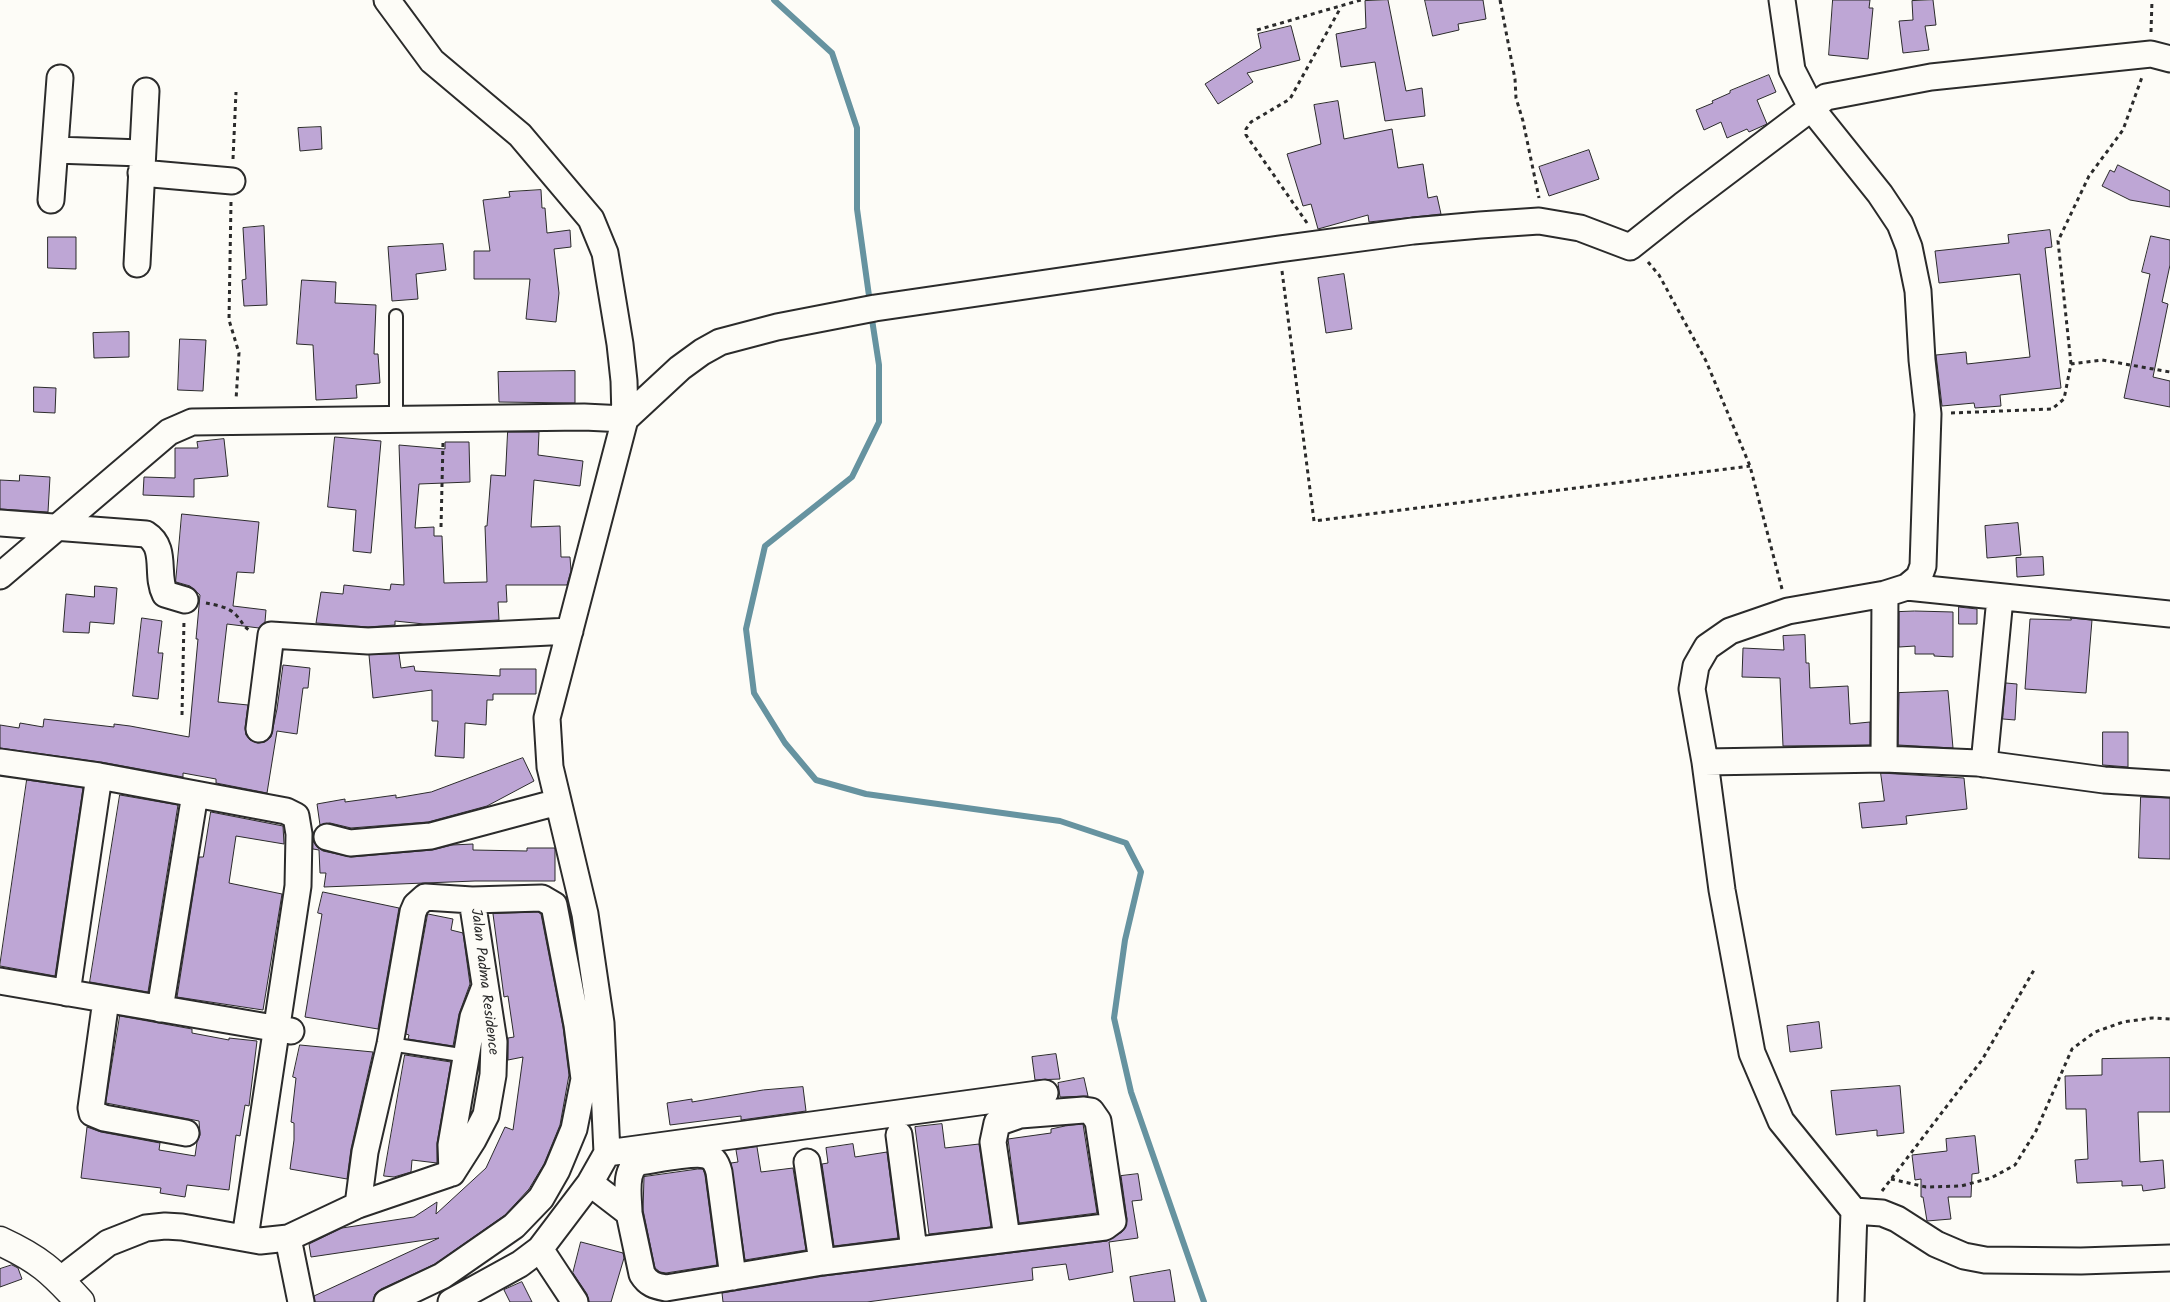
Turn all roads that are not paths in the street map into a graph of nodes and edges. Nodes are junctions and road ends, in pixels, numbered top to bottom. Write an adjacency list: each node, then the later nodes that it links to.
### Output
1 (387, 0): 14 (street)
2 (1782, 0): 6 (street)
3 (2160, 56): 6 (street)
4 (60, 78): 7 (street)
5 (146, 91): 8 (street)
6 (1812, 109): 14 (street); 18 (street)
7 (55, 150): 8 (street); 10 (street)
8 (142, 163): 9 (street); 11 (street)
9 (232, 180)
10 (51, 200)
11 (137, 264)
12 (396, 316): 13 (lane)
13 (396, 419): 14 (street); 16 (street)
14 (625, 419): 22 (street)
15 (0, 523): 16 (street)
16 (54, 528): 17 (street); 20 (street)
17 (0, 576)
18 (1896, 591): 19 (street); 24 (street); 25 (street)
19 (2000, 598): 21 (street); 26 (street)
20 (185, 600)
21 (2170, 614)
22 (570, 631): 23 (street); 31 (street)
23 (259, 729)
24 (1884, 758): 25 (street); 26 (street)
25 (1705, 762): 50 (street)
26 (1984, 764): 29 (street)
27 (1, 767): 28 (street)
28 (99, 776): 30 (street); 36 (street)
29 (2170, 784)
30 (195, 794): 38 (street); 39 (street)
31 (558, 802): 32 (street); 45 (street)
32 (327, 837)
33 (472, 900): 35 (street, Jalan Padma Residence); 40 (street); 64 (street)
34 (0, 981): 36 (street)
35 (485, 986): 41 (street); 47 (street, Jalan Padma Residence)
36 (67, 993): 37 (street)
37 (106, 1000): 38 (street); 43 (street)
38 (160, 1008): 39 (street)
39 (283, 1030): 54 (street)
40 (390, 1044): 41 (lane); 49 (street)
41 (467, 1056): 47 (street)
42 (1045, 1093): 45 (street)
43 (186, 1133)
44 (899, 1135): 57 (street)
45 (607, 1153): 48 (street)
46 (807, 1162): 59 (street)
47 (452, 1173): 49 (street)
48 (590, 1183): 51 (street); 56 (street)
49 (358, 1206): 52 (street)
50 (1860, 1212): 58 (street); 67 (street)
51 (629, 1213): 60 (street); 60 (street)
52 (288, 1238): 54 (street); 63 (street)
53 (1008, 1238): 53 (street); 57 (street)
54 (253, 1240): 61 (street)
55 (0, 1241): 61 (main road)
56 (540, 1248): 65 (street); 66 (street)
57 (914, 1250): 59 (street)
58 (2170, 1258)
59 (822, 1262): 60 (street)
60 (733, 1276)
61 (60, 1280): 62 (main road)
62 (80, 1302)
63 (301, 1302)
64 (387, 1302)
65 (451, 1302)
66 (574, 1302)
67 (1851, 1302)

